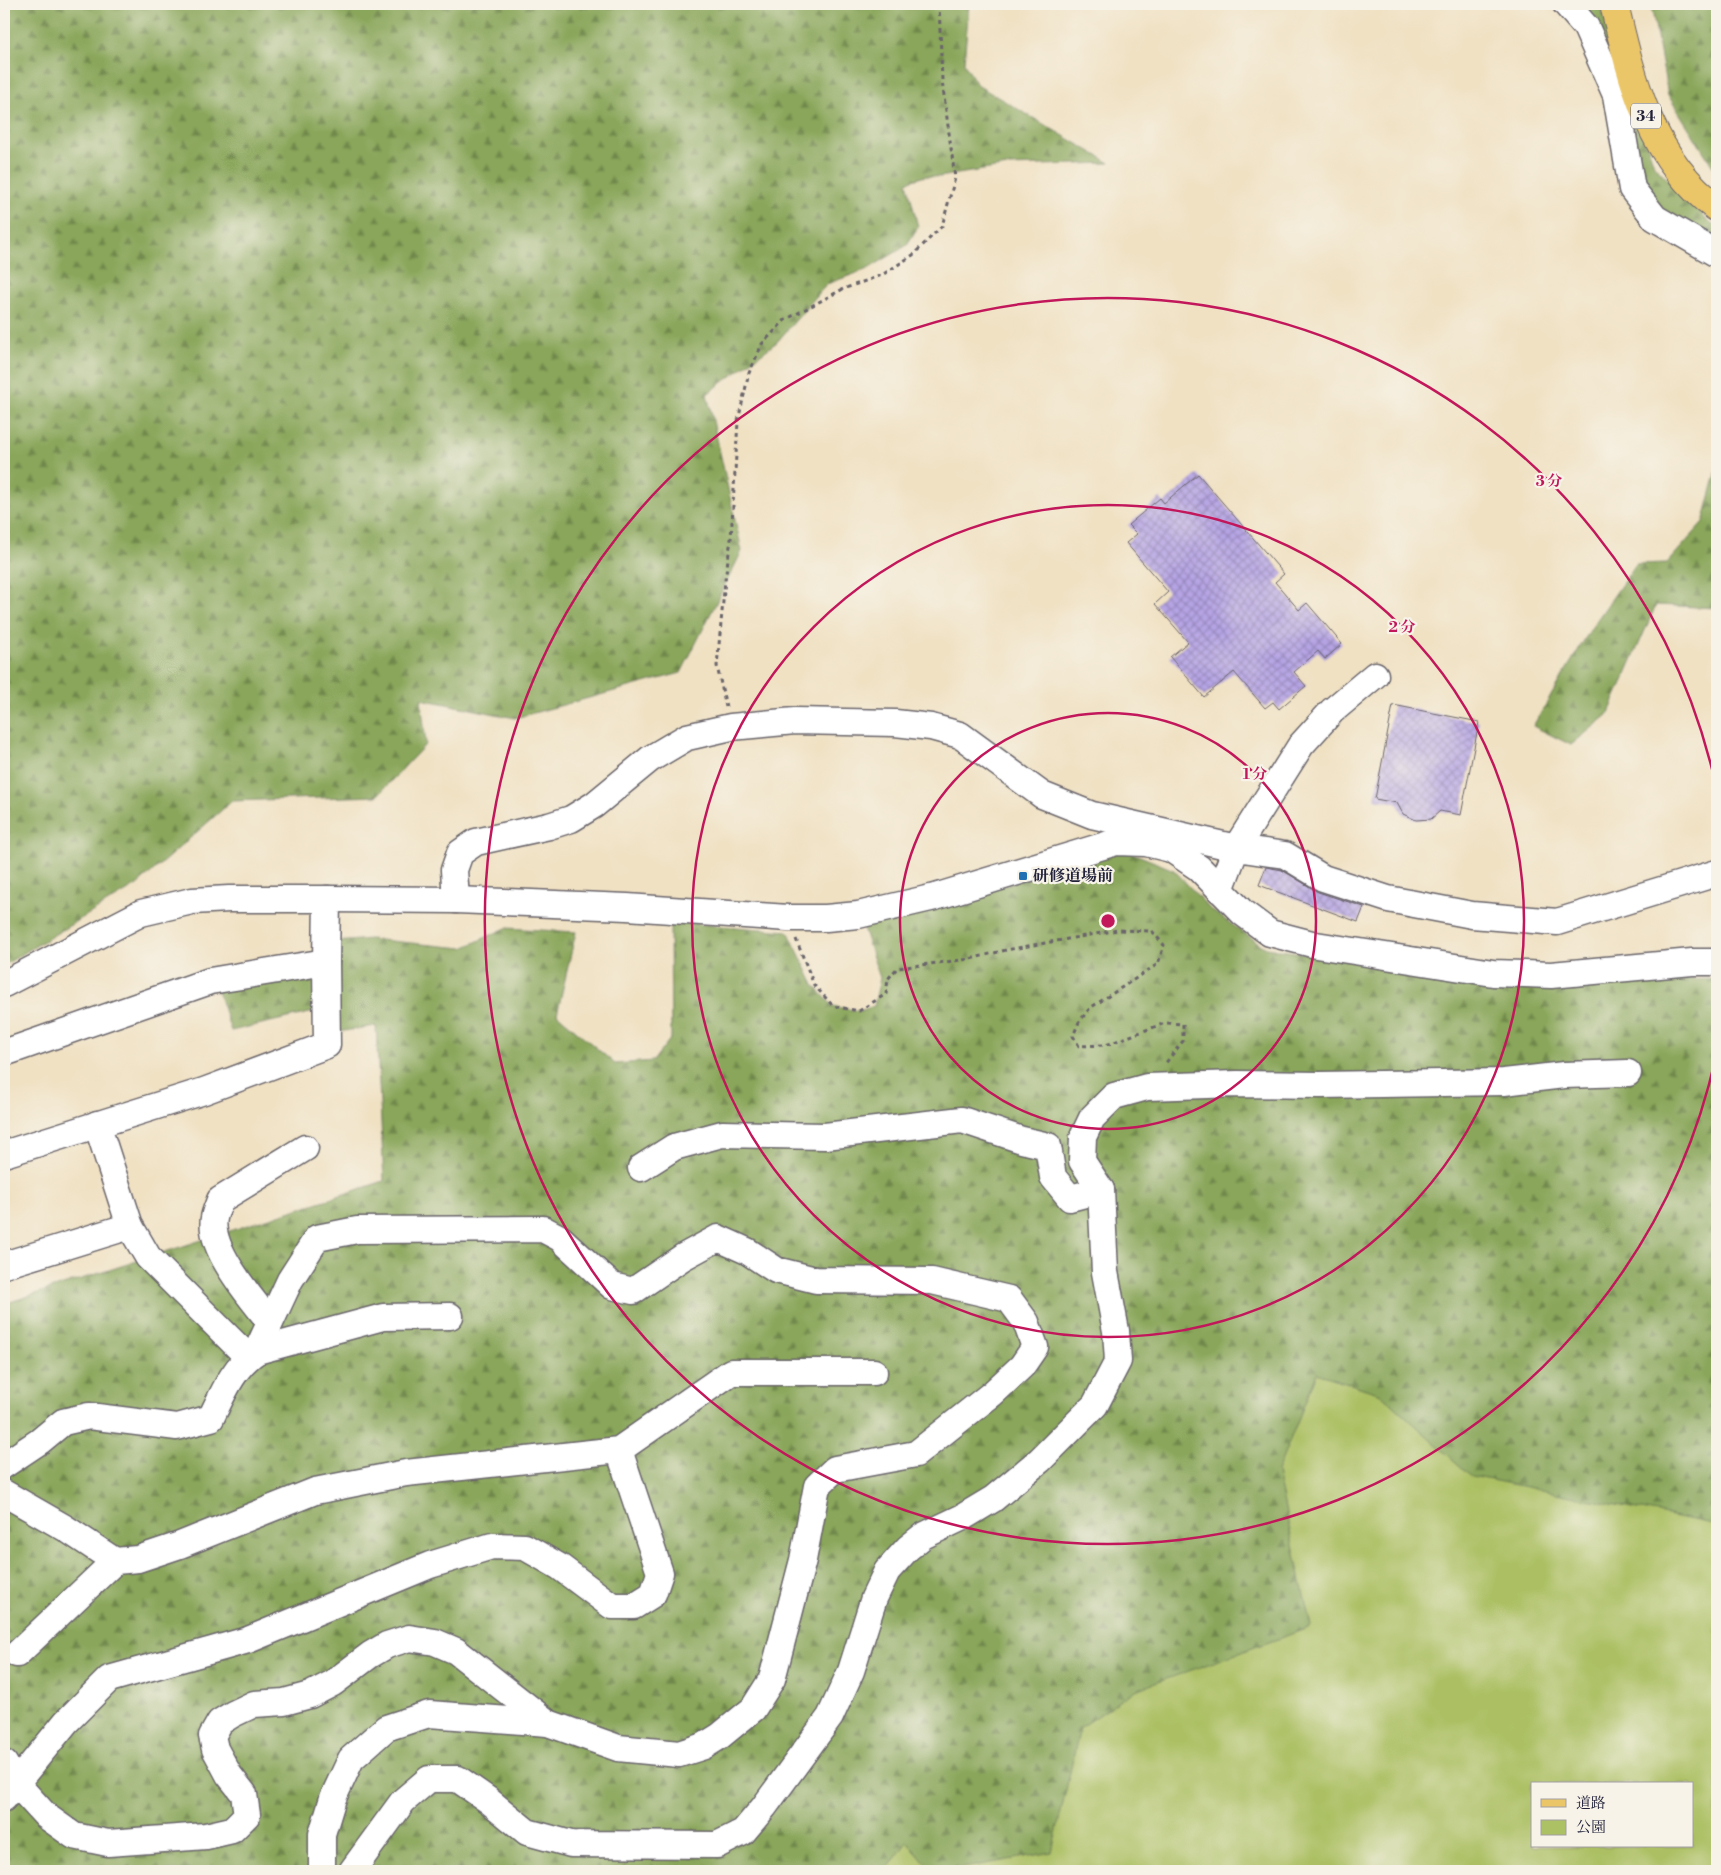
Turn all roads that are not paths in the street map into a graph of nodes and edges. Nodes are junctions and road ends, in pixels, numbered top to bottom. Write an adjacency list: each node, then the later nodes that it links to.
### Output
1 (1566, 4): 4 (street)
2 (1614, 4): 3 (main road, 34)
3 (1717, 208)
4 (1717, 254)
5 (1375, 675): 6 (street)
6 (1236, 848): 7 (street); 8 (street); 10 (street)
7 (1717, 873)
8 (1220, 890): 10 (street); 12 (street)
9 (326, 898): 10 (street); 11 (street); 13 (street)
10 (456, 900)
11 (326, 962): 14 (street); 16 (street)
12 (1717, 962)
13 (4, 984)
14 (4, 1053)
15 (1628, 1073): 20 (street)
16 (97, 1124): 18 (street); 21 (street)
17 (305, 1148): 24 (street)
18 (4, 1154)
19 (641, 1168): 20 (street)
20 (1101, 1190): 35 (street)
21 (130, 1226): 22 (street); 25 (street)
22 (4, 1265)
23 (450, 1316): 25 (street)
24 (270, 1322): 25 (street); 32 (street)
25 (252, 1354): 28 (street)
26 (874, 1372): 27 (street)
27 (619, 1450): 30 (street); 33 (street)
28 (4, 1465)
29 (4, 1493): 30 (street)
30 (115, 1561): 31 (street)
31 (16, 1654)
32 (548, 1723): 33 (street); 34 (street)
33 (8, 1782)
34 (322, 1871)
35 (352, 1871)

